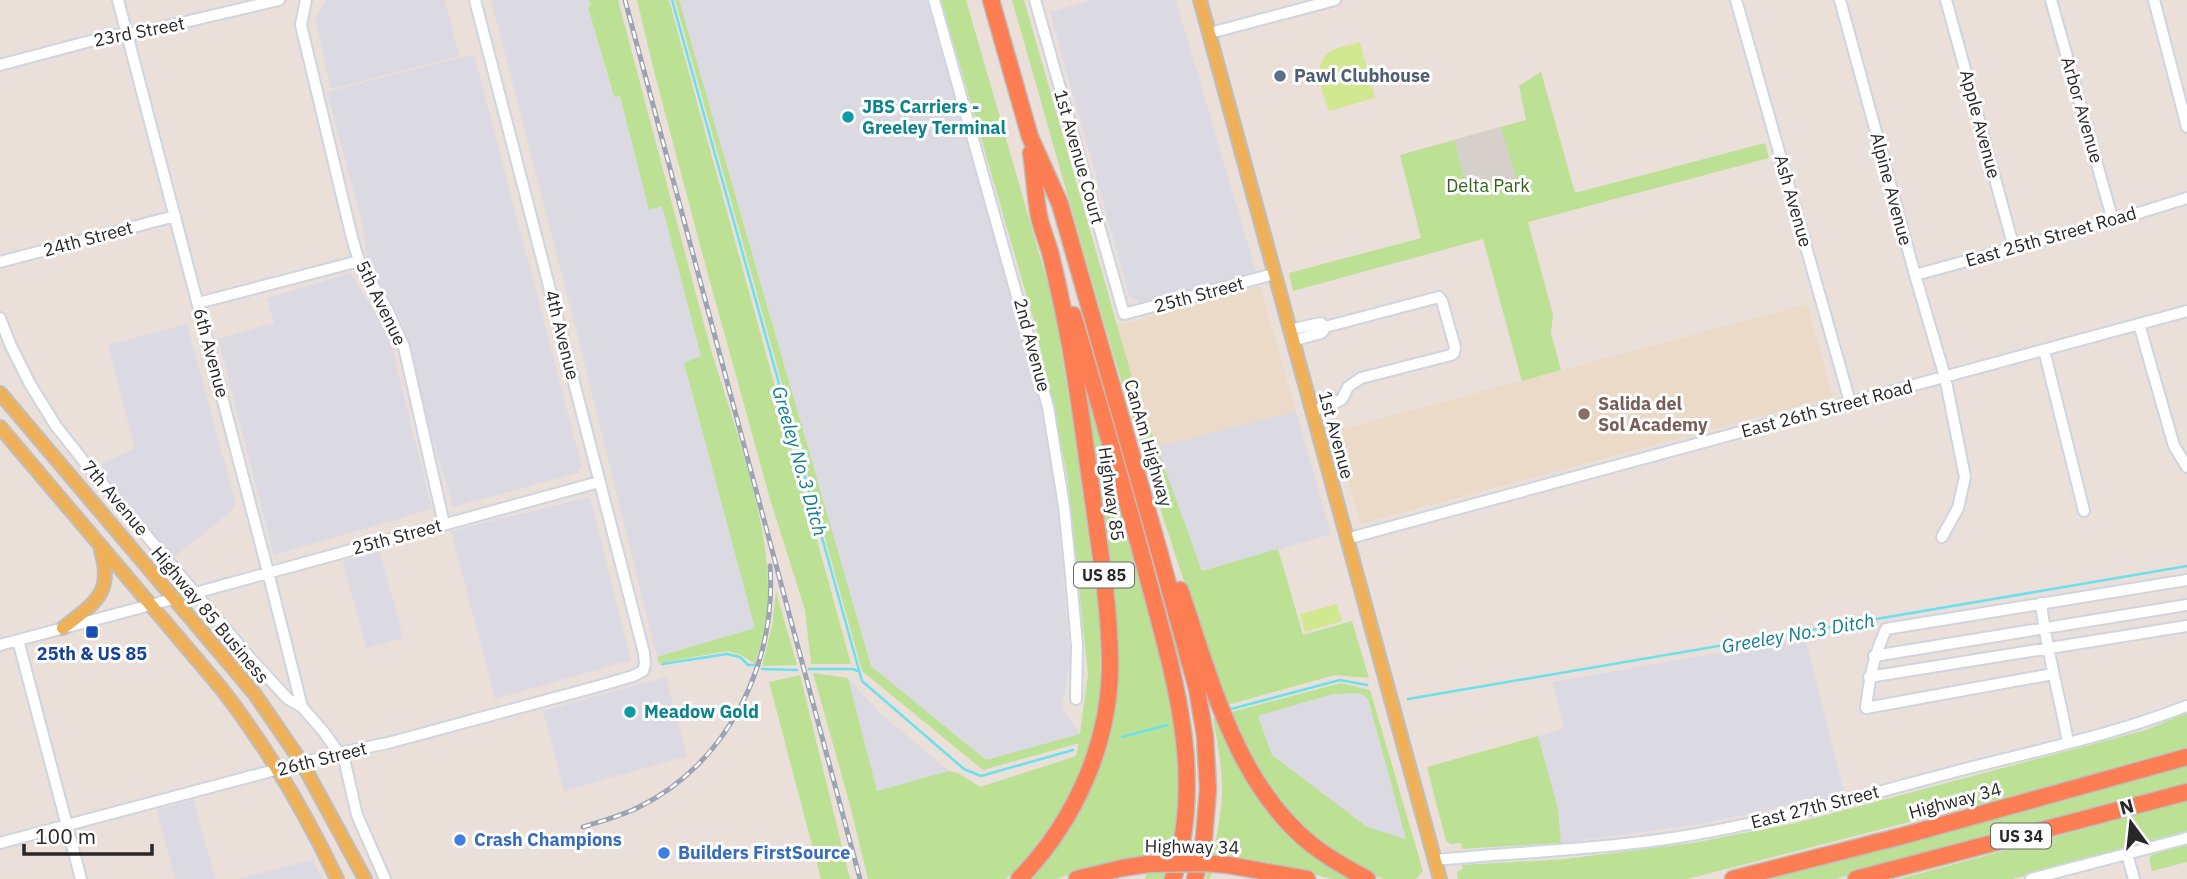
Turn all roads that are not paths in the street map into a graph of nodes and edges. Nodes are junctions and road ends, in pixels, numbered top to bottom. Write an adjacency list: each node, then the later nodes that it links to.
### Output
1 (118, 0): 16 (street, 6th Avenue)
2 (279, 0): 16 (street, 23rd Street)
3 (306, 0): 25 (street, 5th Avenue)
4 (475, 0): 43 (street, 4th Avenue)
5 (934, 0): 67 (street, 2nd Avenue)
6 (990, 0): 19 (highway, Highway 85 / US 85)
7 (1035, 0): 31 (street, 1st Avenue Court)
8 (1200, 0): 15 (main road, 1st Avenue)
9 (1335, 0): 15 (street)
10 (1736, 0): 39 (street, Ash Avenue)
11 (1840, 0): 28 (street, Alpine Avenue)
12 (1947, 0): 23 (street, Apple Avenue)
13 (2051, 0): 22 (street, Arbor Avenue)
14 (2154, 0): 18 (street)
15 (1210, 33): 27 (main road, 1st Avenue)
16 (126, 34): 17 (street, 23rd Street); 21 (street, 6th Avenue)
17 (0, 65)
18 (2187, 127)
19 (1030, 137): 24 (highway, Highway 85 / US 85); 35 (highway, Highway 85 / US 85)
20 (2187, 198): 22 (street, East 25th Street Road)
21 (175, 216): 26 (street, 24th Street); 29 (street, 6th Avenue)
22 (2113, 221): 23 (street, East 25th Street Road)
23 (2014, 248): 28 (street, East 25th Street Road)
24 (1049, 250): 85 (highway, Highway 85 / US 85); 87 (highway)
25 (359, 261): 29 (street); 45 (street, 5th Avenue)
26 (0, 262)
27 (1274, 274): 31 (street, 25th Street); 34 (main road, 1st Avenue)
28 (1915, 275): 37 (street, Alpine Avenue)
29 (198, 303): 50 (street, 6th Avenue)
30 (2187, 311): 33 (street, East 26th Street Road)
31 (1124, 314)
32 (0, 318): 52 (street, 7th Avenue)
33 (2139, 324): 36 (street, East 26th Street Road); 42 (street)
34 (1291, 336): 40 (main road, 1st Avenue); 40 (street)
35 (1100, 345): 49 (highway, CanAm Highway / US 85)
36 (2044, 350): 37 (street, East 26th Street Road); 44 (street)
37 (1945, 377): 39 (street, East 26th Street Road); 46 (street, Alpine Avenue)
38 (0, 393): 53 (main road, Highway 85 Business)
39 (1850, 402): 47 (street, East 26th Street Road)
40 (1312, 411): 47 (main road, 1st Avenue)
41 (0, 427): 48 (main road)
42 (2187, 467)
43 (599, 482): 45 (street, 25th Street); 64 (street, 4th Avenue)
44 (2084, 511)
45 (444, 524): 50 (street, 25th Street)
46 (1942, 537)
47 (1346, 539): 80 (main road, 1st Avenue)
48 (99, 544): 56 (main road); 58 (main road)
49 (1159, 551): 88 (highway, US 85); 90 (highway)
50 (268, 572): 52 (street, 25th Street); 69 (street, 6th Avenue)
51 (2187, 580): 54 (street)
52 (195, 593): 69 (street, 7th Avenue)
53 (173, 599): 56 (street); 73 (main road, Highway 85 Business)
54 (2041, 603): 59 (street); 63 (street)
55 (2187, 604): 59 (street)
56 (151, 605): 58 (street); 74 (main road)
57 (2187, 626): 62 (street)
58 (63, 628): 60 (street)
59 (2044, 629): 62 (street); 63 (street)
60 (18, 640): 61 (street); 76 (street)
61 (0, 645)
62 (2048, 649): 65 (street); 66 (street)
63 (1874, 656): 66 (street)
64 (643, 671): 71 (street, 26th Street)
65 (2053, 674): 66 (street); 70 (street)
66 (1869, 677)
67 (1076, 699)
68 (2187, 706): 70 (street, East 27th Street)
69 (302, 707): 71 (street, 7th Avenue)
70 (2068, 743): 80 (street, East 27th Street)
71 (339, 753): 73 (street, 26th Street); 84 (street)
72 (2187, 757): 92 (highway, Highway 34 / US 34)
73 (302, 763): 74 (street, 26th Street); 83 (main road, Highway 85 Business)
74 (278, 770): 76 (street, 26th Street); 82 (main road)
75 (2187, 792): 93 (highway, US 34)
76 (66, 825): 78 (street, 26th Street); 81 (street)
77 (2187, 838): 79 (street)
78 (0, 843)
79 (2127, 854): 94 (street); 95 (street)
80 (1434, 860): 91 (main road, 1st Avenue)
81 (81, 879)
82 (337, 879)
83 (365, 879)
84 (385, 879)
85 (1019, 879)
86 (1077, 879): 89 (highway, Highway 34, bridge)
87 (1173, 879)
88 (1195, 879)
89 (1307, 879)
90 (1367, 879)
91 (1440, 879)
92 (1733, 879)
93 (1856, 879)
94 (2031, 879)
95 (2134, 879)

